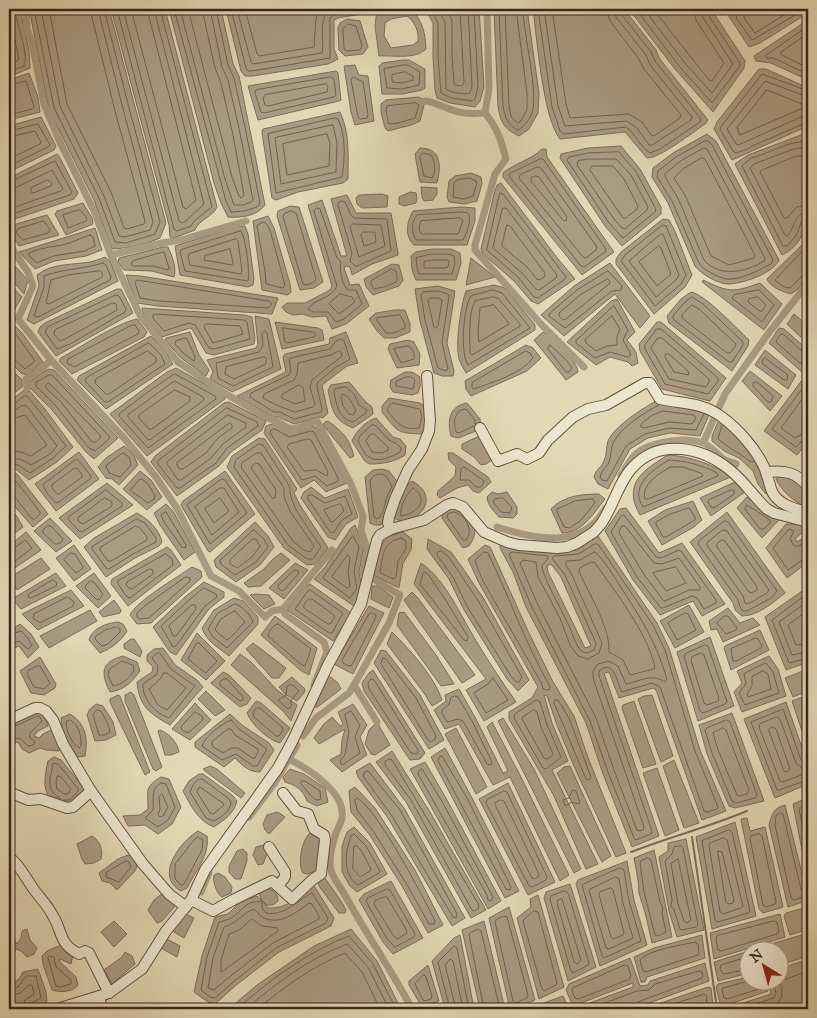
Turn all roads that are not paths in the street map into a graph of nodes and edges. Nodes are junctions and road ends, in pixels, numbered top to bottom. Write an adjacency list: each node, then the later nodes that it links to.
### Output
1 (427, 376): 6 (street)
2 (480, 428): 3 (street)
3 (766, 472): 4 (street); 5 (street)
4 (808, 488)
5 (807, 512): 6 (street)
6 (392, 529): 14 (street)
7 (9, 720): 8 (street)
8 (91, 791): 9 (street); 14 (street)
9 (9, 792)
10 (283, 792): 13 (street)
11 (269, 846): 13 (street)
12 (9, 856): 15 (street)
13 (278, 886): 14 (street)
14 (189, 903): 15 (street)
15 (109, 993): 16 (street)
16 (99, 997): 17 (street); 18 (street)
17 (57, 1009)
18 (102, 1009)

